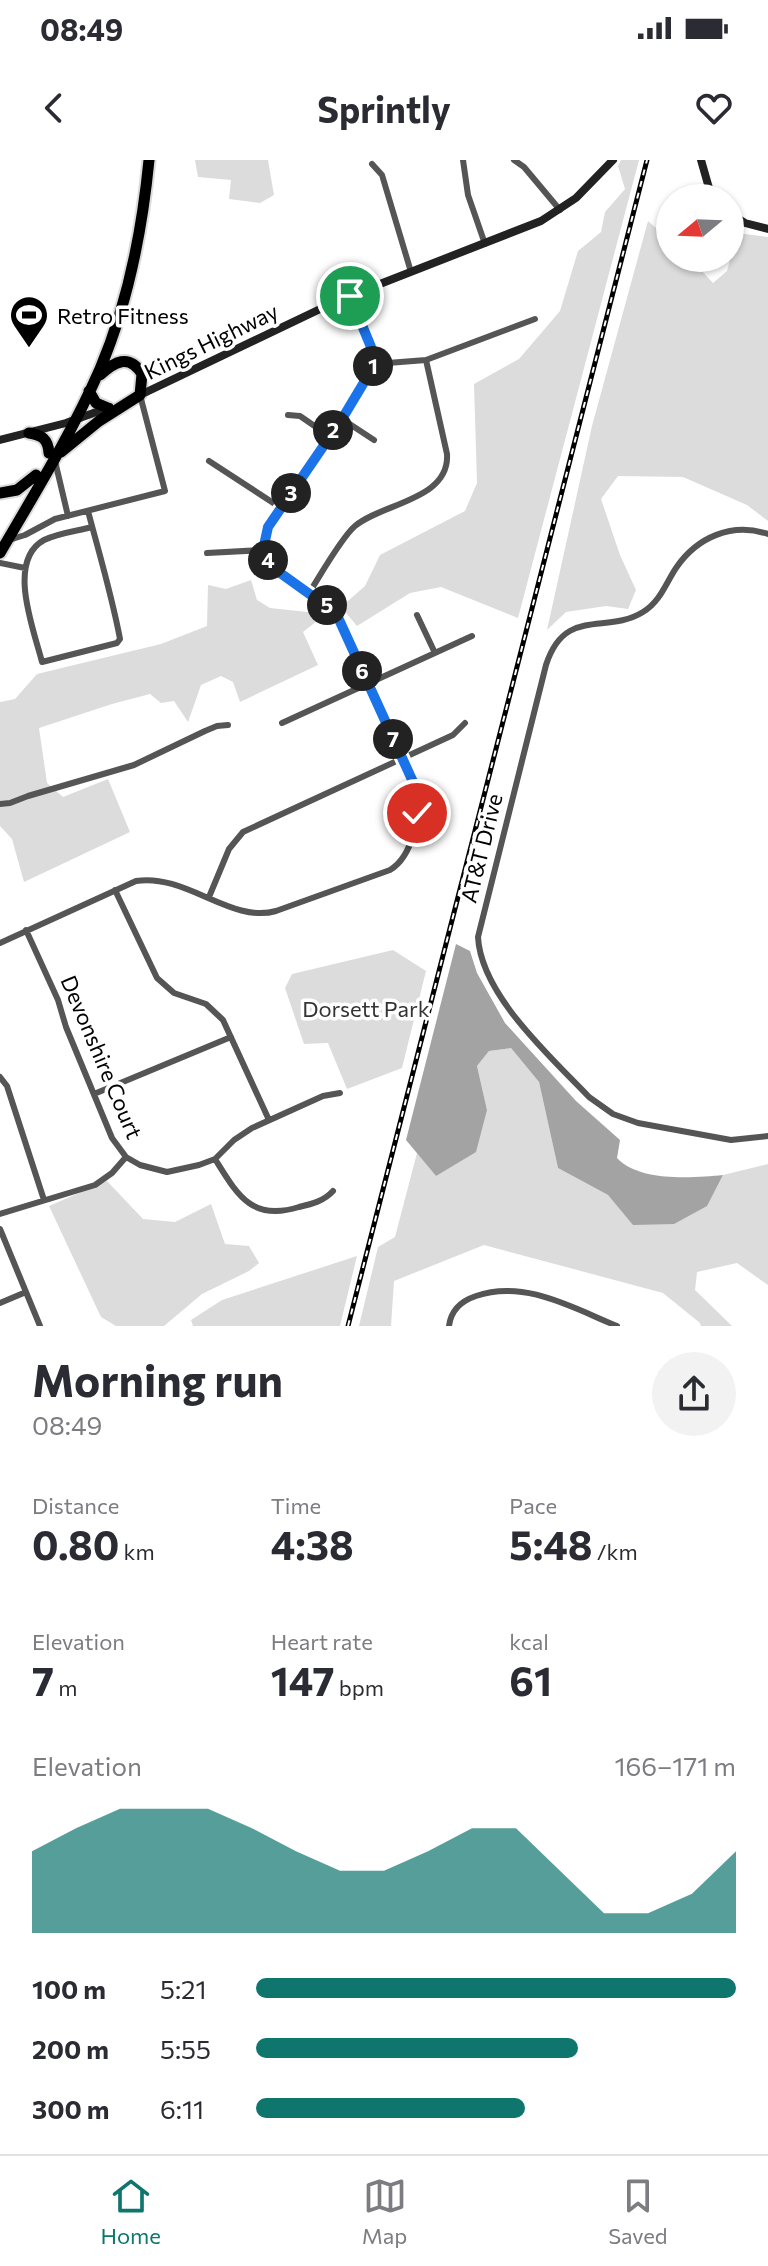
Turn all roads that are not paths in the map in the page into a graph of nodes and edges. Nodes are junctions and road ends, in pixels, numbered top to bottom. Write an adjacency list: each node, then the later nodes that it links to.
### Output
1 (142, 160): 23 (highway)
2 (149, 160): 18 (highway)
3 (463, 160): 12 (street)
4 (514, 160): 9 (street)
5 (613, 160): 9 (street, Kings Highway)
6 (701, 160): 8 (street)
7 (372, 164): 13 (street)
8 (708, 184)
9 (560, 210): 12 (street, Kings Highway)
10 (744, 222): 11 (street)
11 (768, 229)
12 (485, 244): 13 (street, Kings Highway)
13 (411, 272): 14 (street, Kings Highway)
14 (350, 296): 17 (street); 19 (street, Kings Highway)
15 (535, 319): 16 (street)
16 (426, 360): 17 (street); 48 (street)
17 (375, 364): 22 (street)
18 (92, 385): 19 (highway); 20 (highway); 23 (highway)
19 (140, 395): 20 (street, Kings Highway); 28 (highway); 34 (street)
20 (108, 408): 23 (street, Kings Highway)
21 (288, 415): 25 (street)
22 (342, 419): 25 (street); 27 (street)
23 (70, 422): 24 (street, Kings Highway); 28 (highway)
24 (29, 433): 26 (street, Kings Highway); 28 (highway)
25 (329, 436): 32 (street)
26 (0, 440)
27 (374, 440)
28 (52, 455): 30 (highway); 33 (highway); 35 (street)
29 (209, 461): 32 (street)
30 (36, 475): 31 (highway); 43 (highway)
31 (0, 493)
32 (281, 508): 44 (street)
33 (25, 510): 37 (street); 43 (highway)
34 (88, 511): 35 (street); 38 (street)
35 (68, 516): 36 (street)
36 (52, 520): 37 (street); 41 (street)
37 (38, 527): 40 (street)
38 (92, 527): 41 (street); 47 (street)
39 (768, 534): 68 (street, AT&T Drive)
40 (25, 535): 42 (street); 43 (street)
41 (56, 536): 42 (street)
42 (38, 544): 47 (street)
43 (2, 545)
44 (263, 550): 45 (street); 48 (street)
45 (207, 553)
46 (0, 563): 47 (street)
47 (25, 568)
48 (309, 593): 52 (street)
49 (417, 615): 51 (street)
50 (472, 636): 51 (street)
51 (435, 653): 52 (street)
52 (368, 684): 53 (street); 56 (street)
53 (282, 723)
54 (465, 723): 56 (street)
55 (228, 725): 57 (street)
56 (402, 758): 59 (street); 59 (street)
57 (0, 804)
58 (115, 890): 59 (street); 61 (street); 63 (street)
59 (209, 897)
60 (0, 930): 62 (street)
61 (26, 930): 62 (street); 66 (street, Devonshire Court)
62 (2, 942)
63 (231, 1037): 66 (street); 67 (street)
64 (0, 1077): 72 (street)
65 (340, 1093): 67 (street, Devonshire Court)
66 (94, 1094): 69 (street, Devonshire Court)
67 (269, 1120): 70 (street, Devonshire Court)
68 (768, 1136)
69 (126, 1157): 70 (street, Devonshire Court); 72 (street)
70 (215, 1159): 71 (street)
71 (333, 1191)
72 (44, 1200): 73 (street)
73 (0, 1214)
74 (0, 1229): 75 (street)
75 (26, 1292): 76 (street); 77 (street)
76 (0, 1303)
77 (40, 1326)
78 (449, 1326): 79 (street)
79 (617, 1326)

